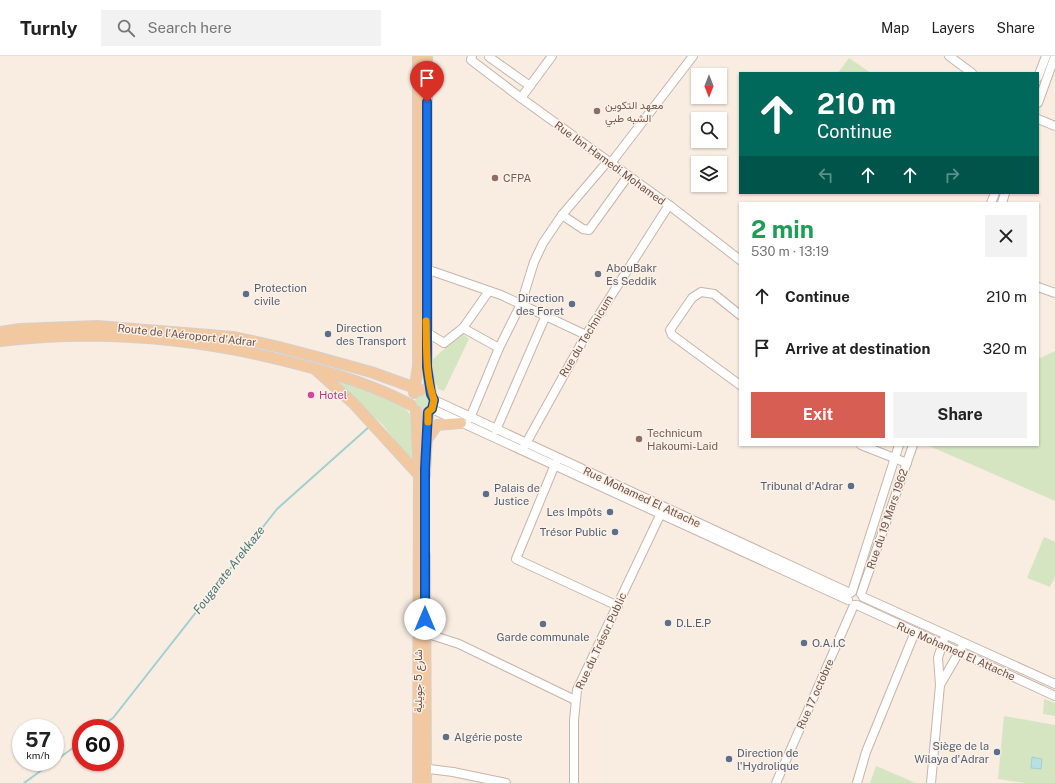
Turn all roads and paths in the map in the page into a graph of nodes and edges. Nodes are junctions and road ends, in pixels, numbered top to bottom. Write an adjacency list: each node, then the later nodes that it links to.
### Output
1 (418, 56): 39 (main road)
2 (428, 56): 23 (main road)
3 (472, 56): 10 (street)
4 (489, 56): 10 (street); 13 (street)
5 (552, 56): 13 (street)
6 (694, 56): 18 (street)
7 (949, 56): 11 (street)
8 (1046, 56): 12 (street)
9 (1055, 56): 15 (street)
10 (479, 67): 14 (street, Rue Ibn Hamedi Mohamed)
11 (971, 72)
12 (1039, 74)
13 (530, 86): 14 (street)
14 (521, 98): 18 (street, Rue Ibn Hamedi Mohamed)
15 (1039, 100)
16 (1039, 119): 17 (street)
17 (1055, 126)
18 (609, 162): 19 (street, Rue Ibn Hamedi Mohamed); 21 (street)
19 (628, 176): 20 (street, Rue Ibn Hamedi Mohamed); 21 (street)
20 (669, 205): 22 (street, Rue Ibn Hamedi Mohamed); 33 (street, Rue du Technicum)
21 (562, 215): 27 (street)
22 (739, 259)
23 (426, 269): 25 (street); 32 (main road)
24 (1039, 287): 26 (street)
25 (489, 291): 27 (street); 30 (street)
26 (1055, 293)
27 (521, 304): 29 (street); 36 (street)
28 (739, 314): 42 (street)
29 (546, 315): 33 (street); 46 (street)
30 (463, 328): 32 (street); 36 (street)
31 (0, 332): 35 (main road, Route de l'Aéroport d'Adrar)
32 (426, 332): 43 (main road)
33 (586, 334): 51 (street, Rue du Technicum)
34 (0, 341): 38 (main road, Route de l'Aéroport d'Adrar)
35 (279, 346): 37 (main road, Route de l'Aéroport d'Adrar); 38 (main road)
36 (499, 348): 45 (street)
37 (317, 357): 40 (main road); 41 (main road, Route de l'Aéroport d'Adrar)
38 (277, 358): 40 (main road, Route de l'Aéroport d'Adrar)
39 (418, 366): 41 (main road); 43 (main road)
40 (314, 368): 44 (main road, Route de l'Aéroport d'Adrar); 55 (main road)
41 (394, 381): 43 (main road, Route de l'Aéroport d'Adrar)
42 (739, 384)
43 (425, 398): 44 (main road, شارع 5 جويلية); 44 (main road); 45 (street, Rue Mohamed El Attache); 47 (main road, شارع 5 جويلية)
44 (414, 408): 55 (main road, شارع 5 جويلية)
45 (465, 421): 46 (street, Rue Mohamed El Attache); 47 (main road); 51 (street, Rue Mohamed El Attache)
46 (496, 430): 51 (street, Rue Mohamed El Attache)
47 (427, 442): 59 (main road, شارع 5 جويلية)
48 (863, 446): 52 (street)
49 (899, 446): 52 (street, Rue du 19 Mars 1962)
50 (913, 446): 54 (street, Rue du 19 Mars 1962)
51 (524, 447): 53 (street, Rue Mohamed El Attache)
52 (894, 459): 54 (street); 56 (street, Rue du 19 Mars 1962)
53 (556, 461): 58 (street, Rue Mohamed El Attache); 62 (street)
54 (907, 463): 57 (street, Rue du 19 Mars 1962)
55 (419, 475): 59 (main road, شارع 5 جويلية)
56 (886, 483): 57 (street); 61 (street, Rue du 19 Mars 1962)
57 (898, 487): 60 (street, Rue du 19 Mars 1962)
58 (662, 510): 61 (street, Rue Mohamed El Attache); 62 (street, Rue du Trésor Public)
59 (422, 592): 65 (main road, شارع 5 جويلية); 75 (main road, شارع 5 جويلية)
60 (862, 595): 61 (street, Rue Mohamed El Attache); 61 (street, Rue du 19 Mars 1962); 63 (street, Rue Mohamed El Attache)
61 (852, 599): 64 (street, Rue Mohamed El Attache); 80 (street, Rue 17 octobre)
62 (618, 606): 74 (street, Rue du Trésor Public)
63 (889, 609): 64 (street); 67 (street, Rue Mohamed El Attache)
64 (884, 618): 66 (street, Rue Mohamed El Attache)
65 (425, 632): 74 (street); 75 (main road, شارع 5 جويلية)
66 (915, 632): 69 (street, Rue Mohamed El Attache); 81 (street)
67 (946, 634): 68 (street, Rue Mohamed El Attache); 69 (street)
68 (964, 643): 70 (street); 71 (street, Rue Mohamed El Attache)
69 (943, 644): 70 (street, Rue Mohamed El Attache); 72 (street)
70 (959, 652): 72 (street); 73 (street, Rue Mohamed El Attache)
71 (1055, 684)
72 (940, 685): 82 (street)
73 (1055, 696)
74 (575, 700): 79 (street, Rue du Trésor Public)
75 (422, 768): 76 (main road, شارع 5 جويلية); 77 (main road, شارع 5 جويلية); 78 (street)
76 (418, 783)
77 (426, 783)
78 (506, 783)
79 (574, 783)
80 (776, 783)
81 (856, 783)
82 (931, 783)

